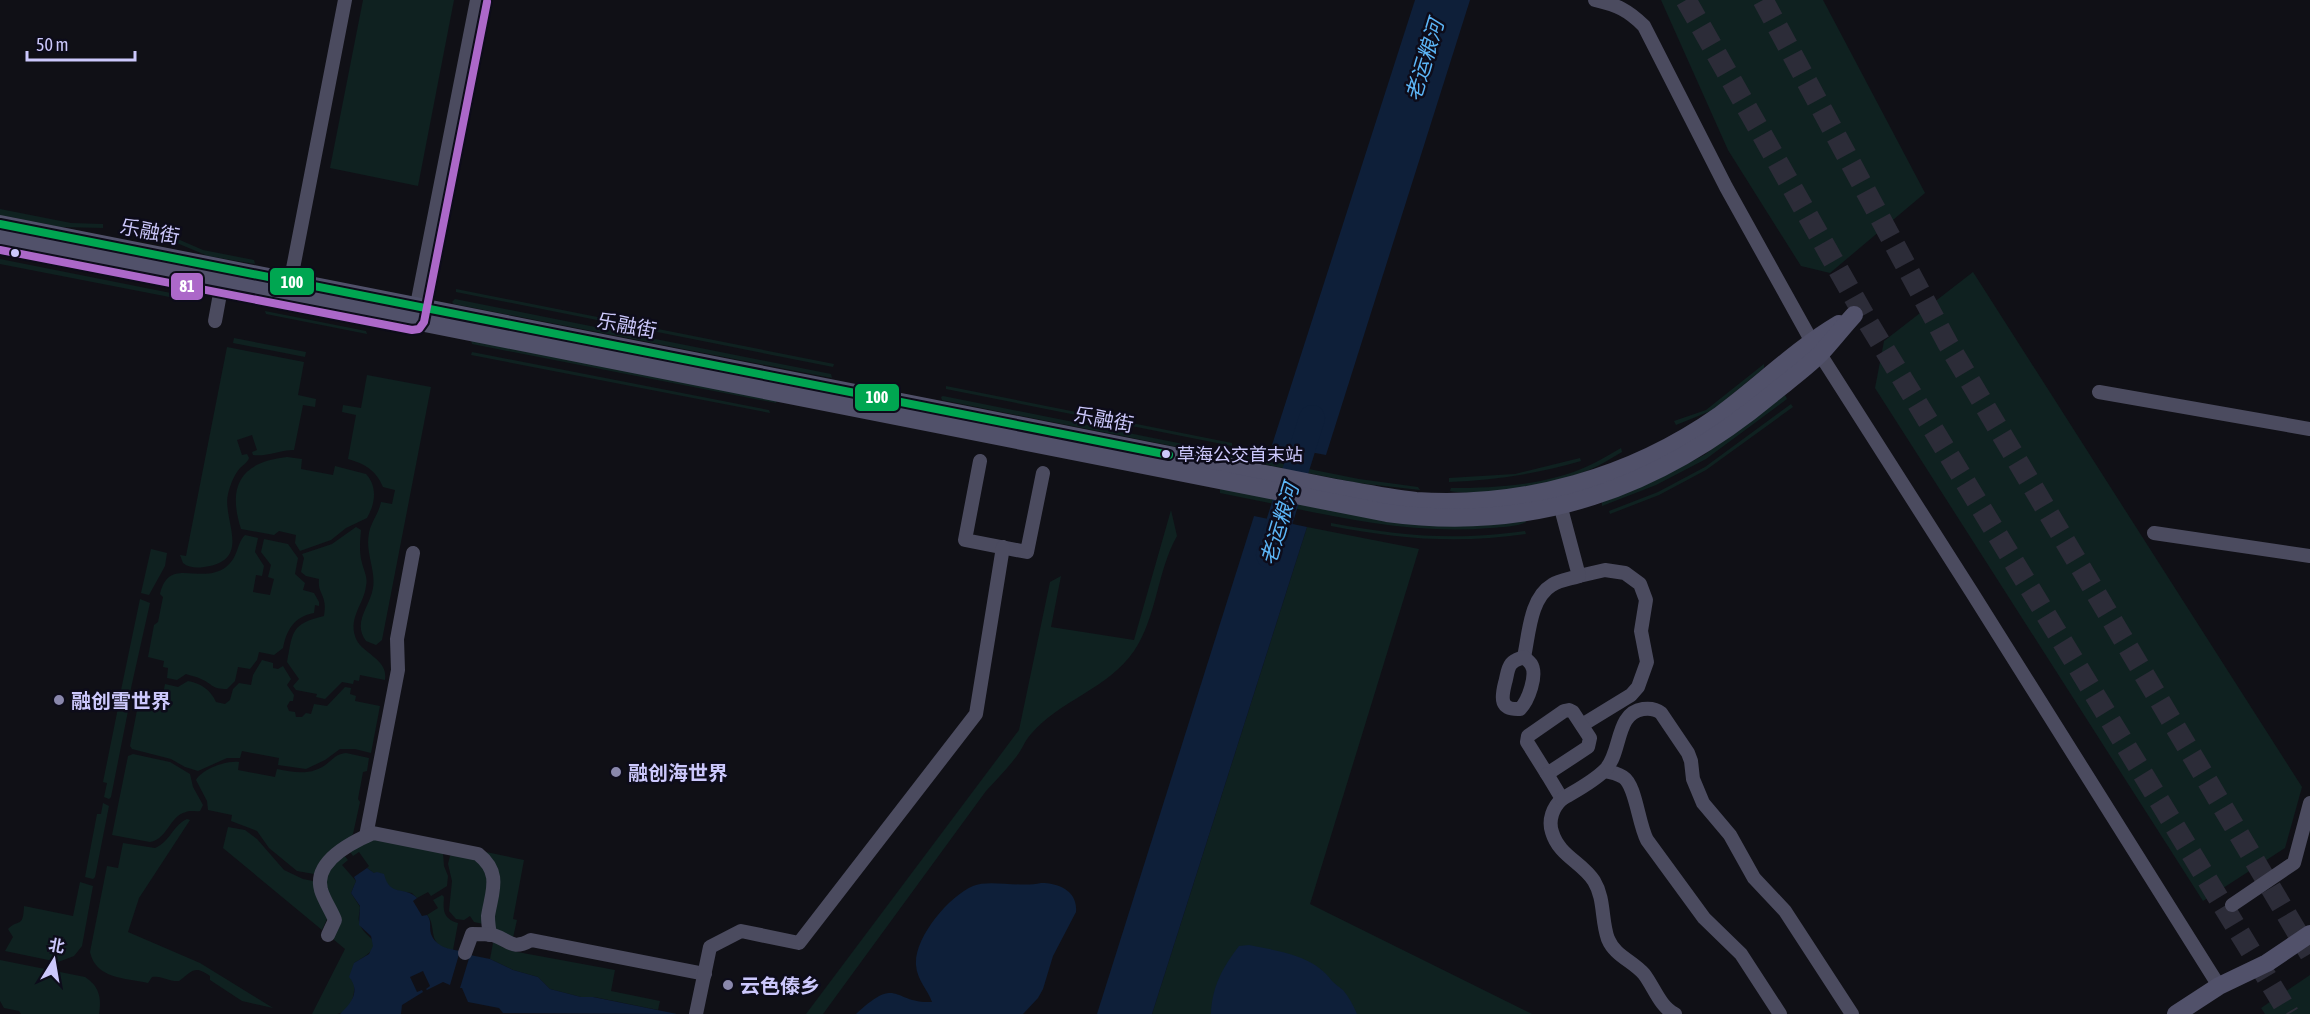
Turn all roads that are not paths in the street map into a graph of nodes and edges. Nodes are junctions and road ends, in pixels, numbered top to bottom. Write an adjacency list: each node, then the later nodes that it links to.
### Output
1 (345, 0): 7 (street)
2 (477, 0): 8 (street)
3 (1595, 0): 10 (street)
4 (0, 224): 7 (street, 乐融街)
5 (0, 239): 6 (street, 乐融街)
6 (222, 282): 7 (street, 乐融街); 9 (street)
7 (289, 288): 8 (street, 乐融街)
8 (415, 313): 15 (street, 乐融街)
9 (215, 321)
10 (1815, 347): 15 (street, 乐融街); 34 (street)
11 (2099, 392): 12 (street)
12 (2310, 429)
13 (980, 461): 17 (street)
14 (1043, 473): 17 (street)
15 (1558, 497): 20 (street)
16 (2154, 533): 19 (street)
17 (1003, 547): 33 (street)
18 (413, 553): 27 (street)
19 (2310, 556)
20 (1579, 576): 21 (street); 22 (street)
21 (1524, 657)
22 (1582, 726): 24 (street); 24 (street)
23 (1605, 771): 25 (street); 37 (street); 38 (street)
24 (1547, 774): 25 (street)
25 (1562, 799): 36 (street)
26 (2310, 803): 28 (street)
27 (366, 836): 30 (street); 31 (street)
28 (2232, 904)
29 (2310, 934): 34 (street)
30 (328, 935)
31 (490, 935): 32 (street); 33 (street)
32 (465, 953)
33 (705, 974): 35 (street)
34 (2219, 986): 39 (street)
35 (697, 1013)
36 (1675, 1014)
37 (1780, 1014)
38 (1852, 1014)
39 (2176, 1014)

